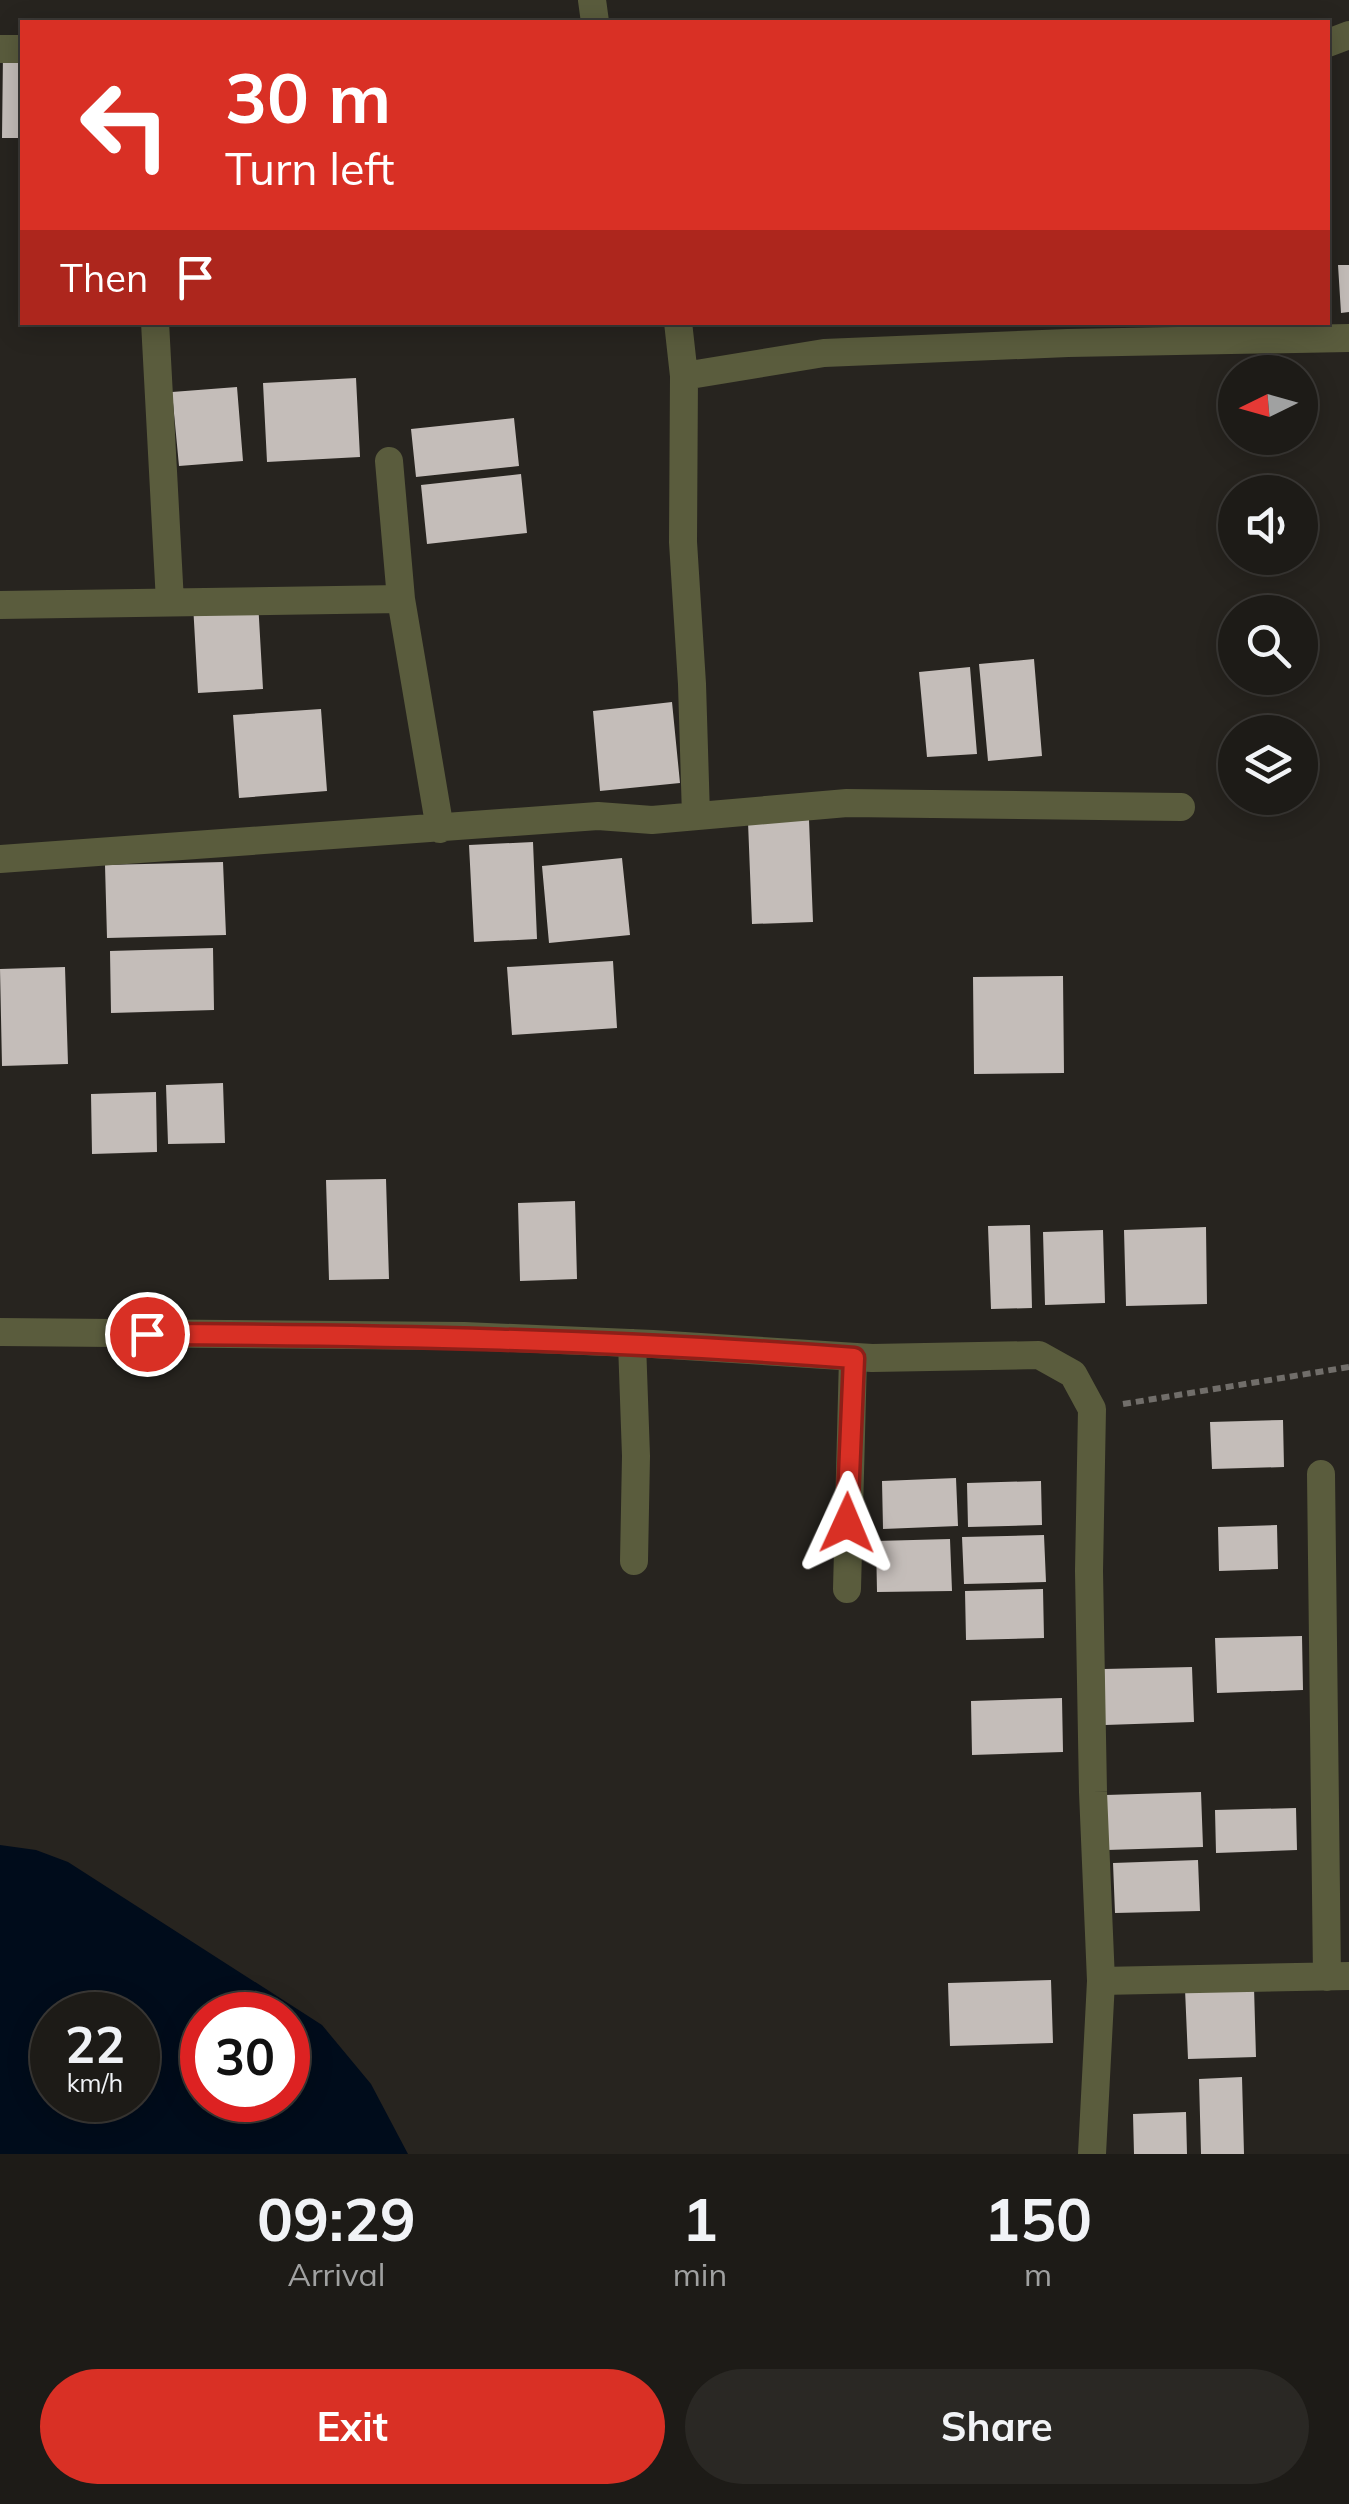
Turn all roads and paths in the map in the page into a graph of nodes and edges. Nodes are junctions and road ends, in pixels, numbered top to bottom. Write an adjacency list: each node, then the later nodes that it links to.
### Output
1 (155, 325): 7 (street)
2 (678, 325): 4 (street)
3 (1349, 338): 4 (street)
4 (684, 376): 10 (street)
5 (388, 461): 6 (street)
6 (401, 599): 7 (street); 11 (street)
7 (170, 602): 8 (street)
8 (0, 605)
9 (1181, 807): 10 (street)
10 (696, 816): 11 (street)
11 (440, 829): 12 (street)
12 (0, 859)
13 (0, 1332): 14 (street)
14 (632, 1343): 15 (street); 19 (street)
15 (854, 1358): 17 (street); 20 (street)
16 (1349, 1366): 17 (path)
17 (1092, 1409): 22 (street)
18 (1321, 1474): 21 (street)
19 (634, 1561)
20 (847, 1589)
21 (1338, 1976): 22 (street)
22 (1102, 1981): 23 (street)
23 (1092, 2154)

